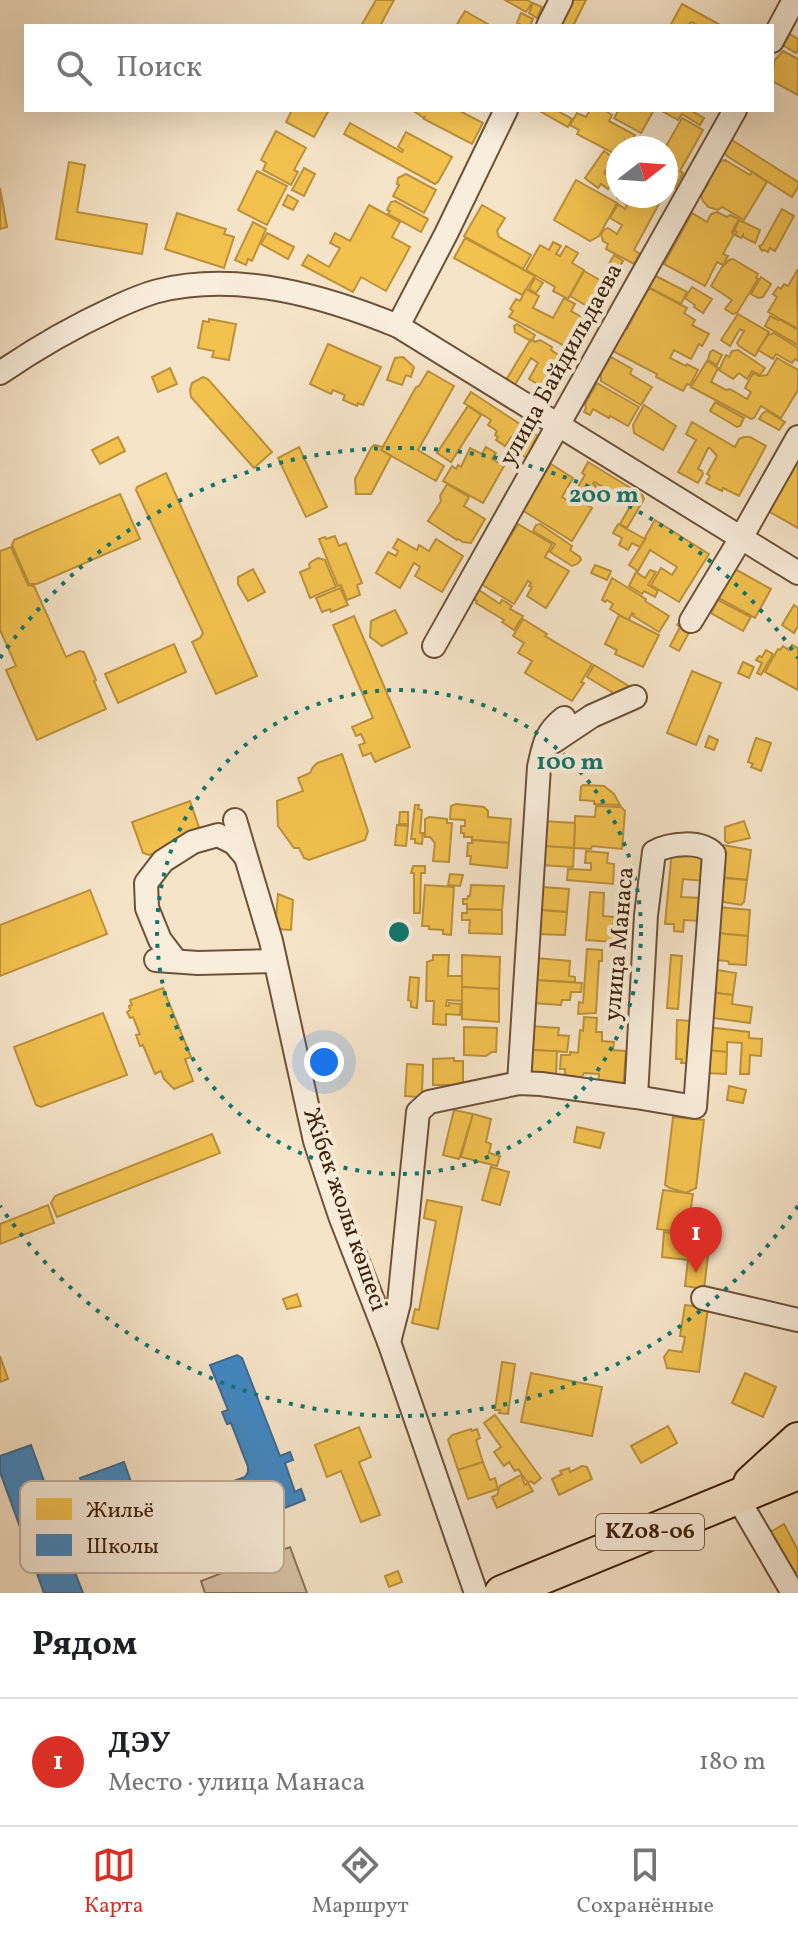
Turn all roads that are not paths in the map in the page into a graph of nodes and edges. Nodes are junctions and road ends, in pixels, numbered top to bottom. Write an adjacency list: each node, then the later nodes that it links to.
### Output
1 (561, 0): 3 (street)
2 (794, 0): 4 (street)
3 (549, 24)
4 (774, 37)
5 (505, 112): 7 (street)
6 (734, 112): 9 (street, улица Байдильдаева)
7 (398, 326): 8 (street); 9 (street)
8 (0, 373)
9 (557, 426): 11 (street); 14 (street, улица Байдильдаева)
10 (798, 437): 11 (street)
11 (741, 538): 12 (street); 13 (street)
12 (798, 573)
13 (691, 621)
14 (434, 646)
15 (635, 697): 17 (street)
16 (564, 718): 17 (street)
17 (543, 750): 21 (street)
18 (235, 820): 19 (street, Жібек жолы көшесі)
19 (245, 856): 20 (street, Жібек жолы көшесі); 20 (street)
20 (275, 961): 25 (street, Жібек жолы көшесі)
21 (519, 1083): 22 (street); 25 (street)
22 (636, 1097): 22 (street, улица Манаса)
23 (703, 1298): 24 (street)
24 (798, 1320)
25 (389, 1342): 29 (street, Жібек жолы көшесі)
26 (798, 1440): 28 (highway, KZ08-06)
27 (798, 1472): 28 (highway, KZ08-06)
28 (737, 1497): 30 (highway, KZ08-06); 31 (street)
29 (476, 1593)
30 (502, 1593)
31 (793, 1593)

